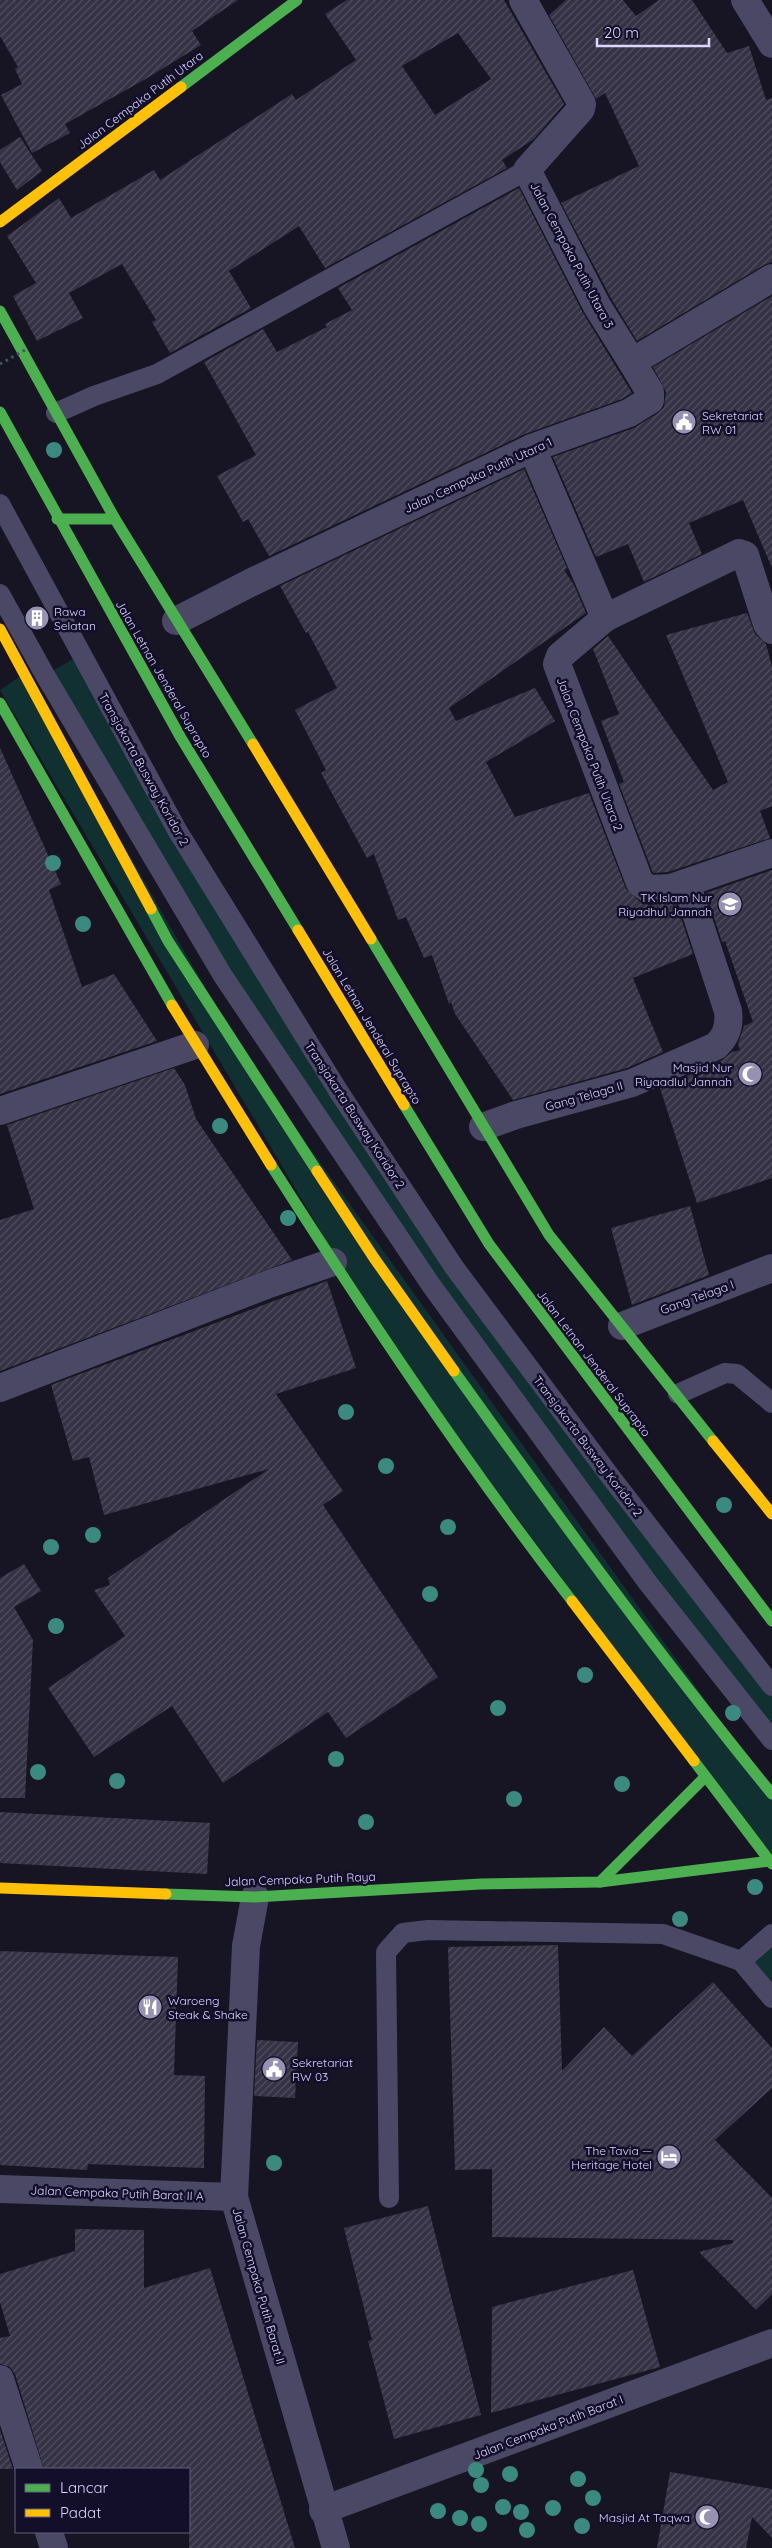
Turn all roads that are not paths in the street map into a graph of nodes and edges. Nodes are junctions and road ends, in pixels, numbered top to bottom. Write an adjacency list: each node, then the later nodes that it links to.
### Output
1 (297, 0): 6 (main road, Jalan Cempaka Putih Utara)
2 (523, 0): 5 (street, Jalan Cempaka Putih Utara 3)
3 (745, 0): 4 (street)
4 (772, 44)
5 (527, 170): 9 (street, Jalan Cempaka Putih Utara 3); 11 (lane)
6 (0, 222)
7 (772, 278): 9 (street)
8 (0, 311): 11 (main road)
9 (632, 362): 12 (street, Jalan Cempaka Putih Utara 1)
10 (0, 412): 14 (main road, Jalan Letnan Jenderal Suprapto)
11 (56, 413): 15 (main road)
12 (532, 448): 17 (street); 18 (street, Jalan Cempaka Putih Utara 1)
13 (0, 504): 40 (lane, Transjakarta Busway Koridor 2)
14 (57, 519): 15 (main road); 39 (main road, Jalan Letnan Jenderal Suprapto)
15 (115, 519): 18 (main road)
16 (0, 594): 41 (lane)
17 (605, 618): 20 (street); 23 (street, Jalan Cempaka Putih Utara 2)
18 (176, 621): 26 (main road)
19 (0, 630): 35 (main road)
20 (772, 630)
21 (0, 703): 24 (main road)
22 (772, 853): 23 (street)
23 (686, 883): 26 (street, Gang Telaga II)
24 (195, 1045): 25 (street); 27 (main road)
25 (0, 1111)
26 (483, 1127): 29 (main road)
27 (333, 1262): 30 (street); 38 (main road)
28 (772, 1268): 29 (street, Gang Telaga I)
29 (622, 1326): 31 (main road)
30 (0, 1388)
31 (678, 1394): 32 (lane); 33 (main road)
32 (772, 1403)
33 (765, 1492): 34 (main road)
34 (772, 1514)
35 (564, 1524): 36 (main road); 43 (main road)
36 (560, 1542)
37 (556, 1560): 38 (main road)
38 (553, 1577): 42 (main road)
39 (772, 1621)
40 (772, 1686)
41 (772, 1740)
42 (705, 1777): 44 (main road); 45 (main road)
43 (772, 1794)
44 (771, 1862): 45 (main road, Jalan Cempaka Putih Raya)
45 (600, 1882): 47 (main road, Jalan Cempaka Putih Raya)
46 (0, 1888): 47 (main road, Jalan Cempaka Putih Raya)
47 (255, 1897): 52 (street, Jalan Cempaka Putih Barat II)
48 (772, 1934): 49 (lane)
49 (741, 1961): 50 (lane); 53 (lane)
50 (772, 1998)
51 (0, 2188): 52 (street, Jalan Cempaka Putih Barat II A)
52 (234, 2197): 57 (street, Jalan Cempaka Putih Barat II)
53 (389, 2198)
54 (772, 2343): 57 (street, Jalan Cempaka Putih Barat I)
55 (0, 2379): 56 (street)
56 (29, 2468)
57 (323, 2510): 60 (street, Jalan Cempaka Putih Barat II)
58 (49, 2533): 59 (street)
59 (54, 2548)
60 (336, 2548)

